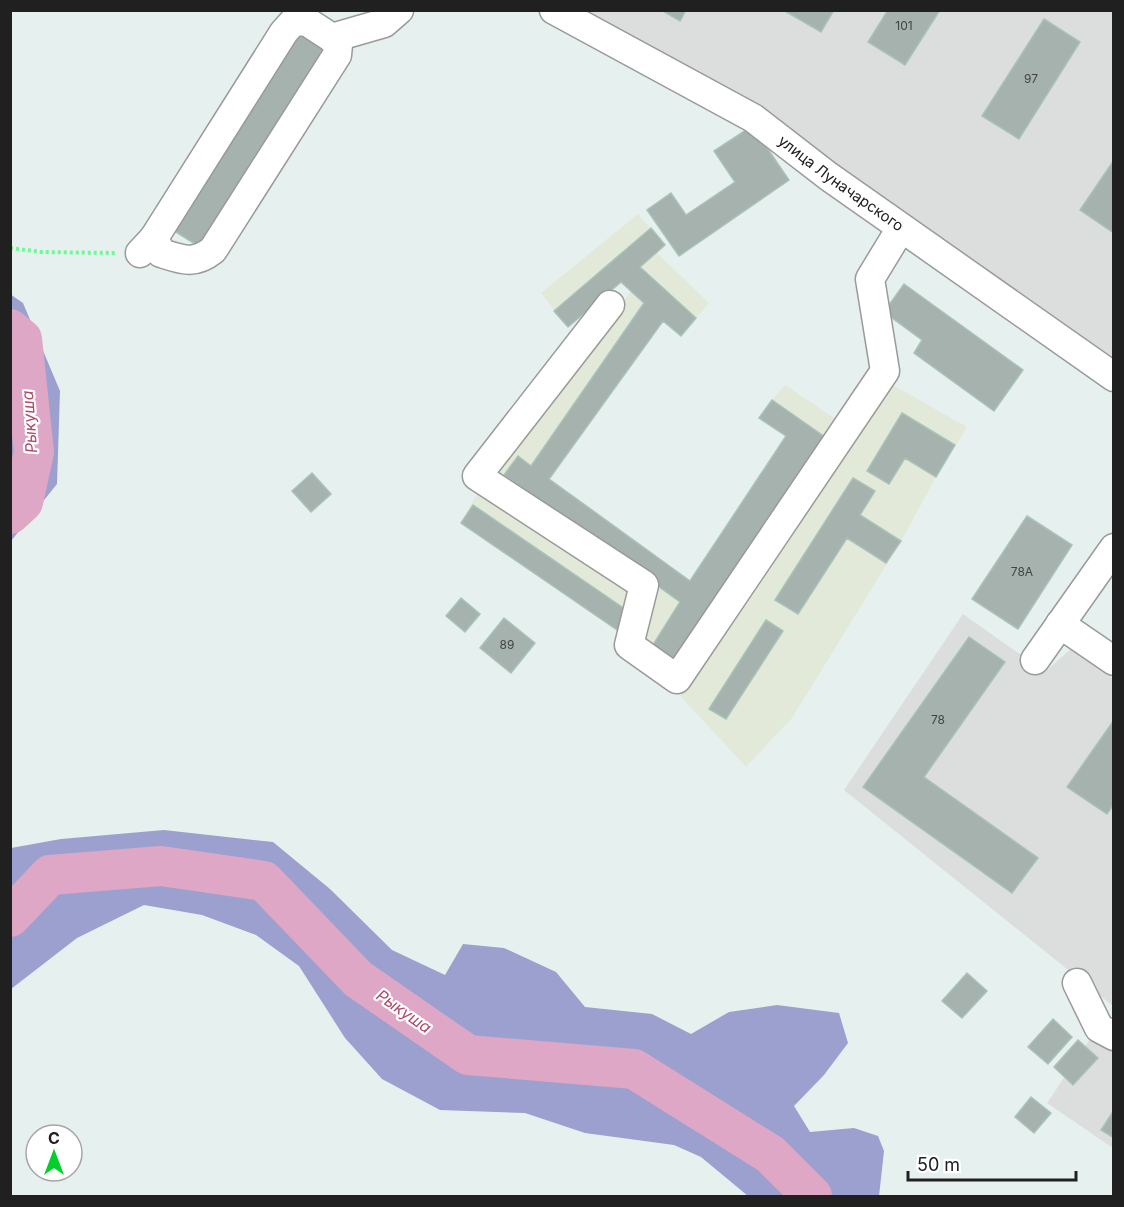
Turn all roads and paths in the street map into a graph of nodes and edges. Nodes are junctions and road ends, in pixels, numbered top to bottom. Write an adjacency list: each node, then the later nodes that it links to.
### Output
1 (399, 10): 3 (street)
2 (554, 10): 4 (street, улица Луначарского)
3 (332, 38): 5 (street); 5 (street)
4 (901, 228): 7 (street); 8 (street, улица Луначарского)
5 (147, 245): 6 (path)
6 (10, 248)
7 (610, 305)
8 (1113, 377)
9 (1113, 549): 10 (street)
10 (1060, 624): 11 (street); 12 (street)
11 (1035, 660)
12 (1113, 661)
13 (1077, 983): 14 (street)
14 (1113, 1036)

